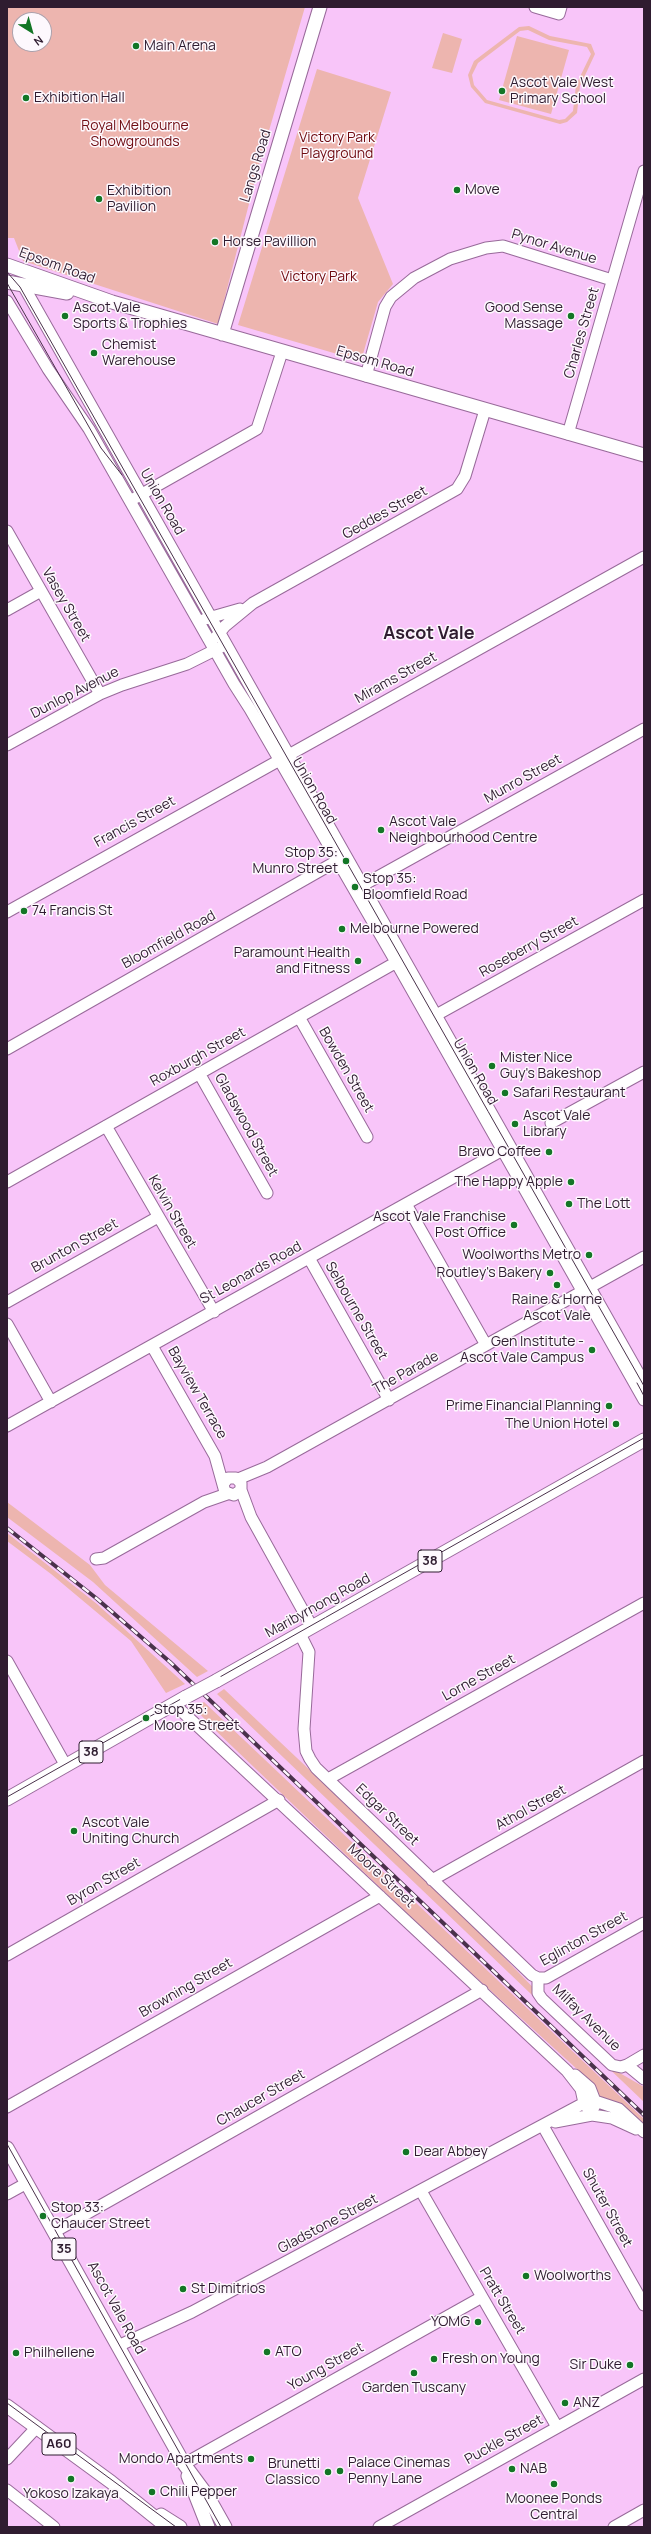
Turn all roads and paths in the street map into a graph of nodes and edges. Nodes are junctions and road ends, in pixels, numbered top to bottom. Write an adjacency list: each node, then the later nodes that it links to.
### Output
1 (320, 7): 11 (main road, Langs Road)
2 (534, 7): 3 (street)
3 (560, 11)
4 (644, 171): 6 (street, Charles Street)
5 (7, 266): 8 (main road); 9 (main road, Epsom Road)
6 (612, 280): 13 (street, Pynor Avenue); 17 (street, Charles Street)
7 (7, 282): 8 (main road, Epsom Road)
8 (23, 285): 9 (main road, Epsom Road); 15 (street, Union Road)
9 (97, 298): 11 (main road, Epsom Road)
10 (7, 301): 16 (street, Union Road)
11 (222, 334): 12 (main road, Epsom Road)
12 (282, 352): 13 (main road, Epsom Road); 19 (street)
13 (366, 376): 14 (main road, Epsom Road)
14 (485, 410): 17 (main road, Epsom Road); 24 (street, Geddes Street)
15 (100, 423): 16 (street); 19 (street, Union Road)
16 (89, 429): 20 (street, Union Road)
17 (568, 434): 18 (main road, Epsom Road)
18 (644, 455)
19 (141, 494): 20 (street); 26 (street, Union Road)
20 (129, 501): 27 (street, Union Road)
21 (7, 531): 23 (street, Vasey Street)
22 (644, 557): 33 (street, Mirams Street)
23 (41, 591): 25 (street); 30 (street, Vasey Street)
24 (253, 603): 26 (street, Geddes Street); 28 (street, Geddes Street)
25 (7, 610)
26 (209, 617): 27 (street, Geddes Street); 28 (street, Union Road)
27 (198, 622): 29 (street, Union Road)
28 (222, 640): 29 (street, Dunlop Avenue); 33 (street, Union Road)
29 (211, 645): 30 (street, Dunlop Avenue); 33 (street, Union Road)
30 (100, 694): 32 (street, Dunlop Avenue)
31 (644, 729): 35 (street, Munro Street)
32 (7, 745)
33 (284, 758): 34 (street, Union Road); 37 (street, Francis Street)
34 (342, 859): 35 (street, Union Road); 41 (street, Bloomfield Road)
35 (358, 888): 38 (street, Union Road)
36 (644, 900): 40 (street, Roseberry Street)
37 (7, 912)
38 (400, 960): 39 (street, Roxburgh Street); 40 (street, Union Road)
39 (299, 1017): 43 (street, Roxburgh Street); 46 (street, Bowden Street)
40 (432, 1018): 47 (street, Union Road)
41 (7, 1048)
42 (644, 1072): 44 (street)
43 (199, 1073): 45 (street, Roxburgh Street); 49 (street, Gladswood Street)
44 (551, 1123)
45 (106, 1126): 48 (street, Roxburgh Street); 51 (street, Kelvin Street)
46 (367, 1137)
47 (506, 1148): 50 (street, St Leonards Road); 54 (street, Union Road)
48 (7, 1182)
49 (267, 1193)
50 (406, 1204): 53 (street, St Leonards Road); 59 (street)
51 (158, 1217): 55 (street, Brunton Street); 56 (street, Kelvin Street)
52 (644, 1256): 54 (street, The Parade)
53 (309, 1258): 56 (street, St Leonards Road); 61 (street, Selbourne Street)
54 (586, 1289): 59 (street, The Parade); 60 (street, Union Road); 62 (street, Union Road)
55 (7, 1302)
56 (214, 1312): 58 (street, St Leonards Road)
57 (7, 1324): 63 (street)
58 (152, 1346): 63 (street, St Leonards Road); 66 (street, Bayview Terrace)
59 (486, 1346): 61 (street, The Parade)
60 (644, 1382)
61 (389, 1400): 66 (street, The Parade)
62 (644, 1400)
63 (51, 1402): 64 (street, St Leonards Road)
64 (7, 1426)
65 (644, 1440): 69 (main road, Maribyrnong Road / 38)
66 (233, 1486): 67 (street, The Parade); 69 (street, Bayview Terrace)
67 (96, 1559)
68 (644, 1603): 75 (street, Lorne Street)
69 (312, 1627): 70 (main road, Maribyrnong Road / 38)
70 (300, 1634): 72 (main road, Maribyrnong Road / 38, bridge); 75 (street, Edgar Street)
71 (7, 1660): 74 (street)
72 (174, 1704): 74 (main road, Maribyrnong Road / 38); 77 (street, Moore Street)
73 (644, 1761): 78 (street, Athol Street)
74 (66, 1766): 76 (main road, Maribyrnong Road / 38)
75 (328, 1779): 78 (street, Edgar Street)
76 (7, 1800)
77 (279, 1800): 79 (street, Moore Street); 81 (street, Byron Street)
78 (432, 1880): 82 (street, Edgar Street)
79 (380, 1896): 83 (street, Moore Street); 88 (street, Browning Street)
80 (644, 1923): 82 (street, Eglinton Street)
81 (7, 1955)
82 (538, 1978): 85 (street, Milfay Avenue)
83 (482, 1990): 87 (street, Moore Street); 96 (street, Chaucer Street)
84 (644, 2055): 85 (street)
85 (627, 2065): 86 (street, Milfay Avenue)
86 (644, 2079)
87 (590, 2102): 89 (street, Moore Street); 90 (street, Gladstone Street); 91 (street)
88 (7, 2107)
89 (592, 2115): 90 (street, Gladstone Street); 91 (street)
90 (546, 2124): 94 (street, Gladstone Street); 98 (street, Shuter Street)
91 (644, 2133)
92 (7, 2148): 93 (main road, Ascot Vale Road / 35)
93 (26, 2183): 95 (street); 96 (main road, Ascot Vale Road / 35)
94 (422, 2191): 97 (street, Pratt Street); 99 (street, Gladstone Street)
95 (7, 2194)
96 (54, 2232): 99 (main road, Ascot Vale Road / 35)
97 (482, 2297): 103 (street, Pratt Street); 105 (street, Young Street)
98 (644, 2305)
99 (118, 2346): 105 (main road, Ascot Vale Road / 35)
100 (644, 2379): 103 (street, Puckle Street)
101 (7, 2406): 102 (main road, A60)
102 (37, 2427): 104 (street); 106 (main road, A60)
103 (557, 2427): 115 (street, Puckle Street)
104 (7, 2459)
105 (184, 2464): 113 (main road, Ascot Vale Road / 35); 114 (main road, Ascot Vale Road / 35)
106 (111, 2482): 111 (main road, A60); 112 (main road, A60)
107 (7, 2490): 110 (street)
108 (644, 2510): 109 (street)
109 (621, 2525)
110 (54, 2527)
111 (167, 2527)
112 (180, 2527)
113 (208, 2527)
114 (225, 2527)
115 (379, 2527)

